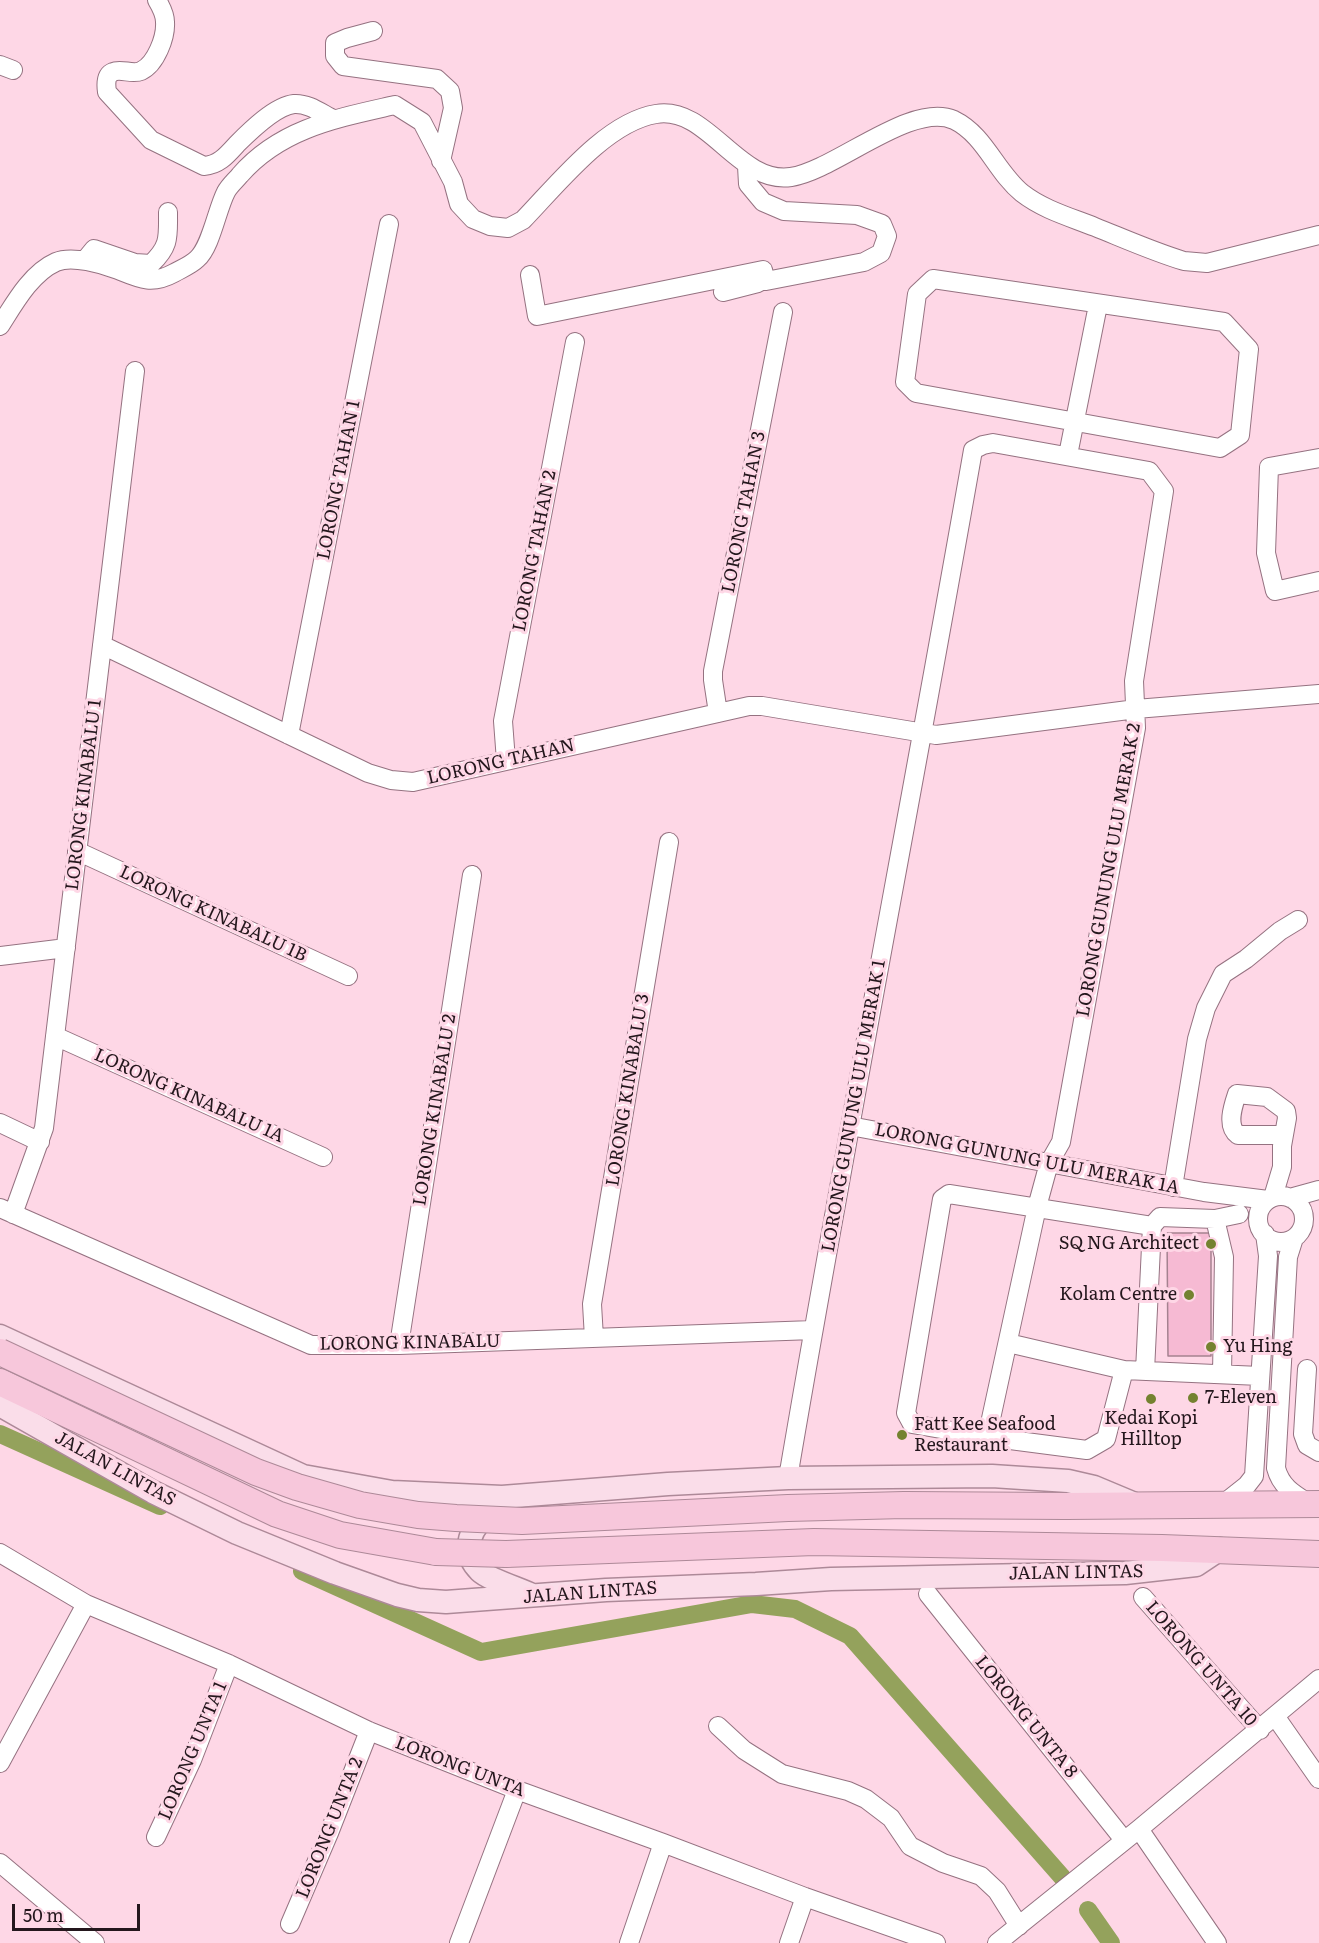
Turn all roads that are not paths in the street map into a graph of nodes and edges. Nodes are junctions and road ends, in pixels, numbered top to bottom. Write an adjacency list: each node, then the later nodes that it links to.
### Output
1 (157, 0): 3 (street)
2 (373, 31): 4 (street)
3 (333, 119): 4 (street); 9 (street)
4 (441, 161): 5 (street)
5 (747, 166): 8 (street); 11 (street)
6 (168, 212): 9 (street)
7 (389, 224): 28 (street, LORONG TAHAN 1)
8 (1319, 235)
9 (85, 260): 15 (street)
10 (530, 274): 11 (street)
11 (766, 281): 12 (street)
12 (723, 292)
13 (1098, 305): 18 (street); 18 (street); 18 (street)
14 (783, 312): 26 (street, LORONG TAHAN 3)
15 (0, 326)
16 (575, 342): 29 (street, LORONG TAHAN 2)
17 (135, 371): 23 (street, LORONG KINABALU 1)
18 (1075, 421): 20 (street)
19 (973, 450): 20 (street, LORONG GUNUNG ULU MERAK 2); 27 (street, LORONG GUNUNG ULU MERAK 1)
20 (1068, 455): 25 (street, LORONG GUNUNG ULU MERAK 2)
21 (1319, 458): 22 (street)
22 (1319, 581)
23 (102, 645): 28 (street, LORONG TAHAN); 31 (street, LORONG KINABALU 1)
24 (1319, 694): 25 (street, LORONG TAHAN)
25 (1136, 709): 27 (street, LORONG TAHAN); 43 (street, LORONG GUNUNG ULU MERAK 2)
26 (718, 713): 27 (street, LORONG TAHAN); 29 (street, LORONG TAHAN)
27 (923, 734): 39 (street, LORONG GUNUNG ULU MERAK 1)
28 (289, 735): 29 (street, LORONG TAHAN)
29 (506, 760)
30 (669, 842): 58 (street, LORONG KINABALU 3)
31 (77, 851): 34 (street, LORONG KINABALU 1); 36 (street, LORONG KINABALU 1B)
32 (472, 874): 60 (street, LORONG KINABALU 2)
33 (1298, 920): 44 (street)
34 (66, 948): 35 (street); 37 (street, LORONG KINABALU 1)
35 (0, 956)
36 (348, 976)
37 (55, 1036): 41 (street, LORONG KINABALU 1); 42 (street, LORONG KINABALU 1A)
38 (0, 1123): 41 (street)
39 (850, 1126): 43 (street, LORONG GUNUNG ULU MERAK 1A); 56 (street, LORONG GUNUNG ULU MERAK 1)
40 (1283, 1135): 47 (street)
41 (40, 1142): 49 (street, LORONG KINABALU 1)
42 (323, 1157)
43 (1049, 1163): 44 (street, LORONG GUNUNG ULU MERAK 1A); 48 (street, LORONG GUNUNG ULU MERAK 2)
44 (1173, 1187): 46 (street, LORONG GUNUNG ULU MERAK 1A)
45 (1319, 1190): 47 (street)
46 (1204, 1192): 47 (street, LORONG GUNUNG ULU MERAK 1A); 50 (street, LORONG GUNUNG ULU MERAK 1A)
47 (1277, 1198): 54 (street); 55 (street)
48 (1037, 1207): 53 (street); 59 (street, LORONG GUNUNG ULU MERAK 2); 71 (street)
49 (7, 1211): 60 (street, LORONG KINABALU)
50 (1239, 1214): 52 (street); 54 (street, LORONG GUNUNG ULU MERAK 1A)
51 (1319, 1217): 55 (street)
52 (1215, 1219): 53 (street); 66 (street)
53 (1152, 1226): 65 (street)
54 (1262, 1229): 55 (street); 67 (street)
55 (1296, 1235): 62 (street)
56 (813, 1330): 58 (street, LORONG KINABALU); 73 (street, LORONG GUNUNG ULU MERAK 1)
57 (0, 1336): 75 (main road)
58 (594, 1338): 60 (street, LORONG KINABALU)
59 (1008, 1343): 64 (street); 71 (street, LORONG GUNUNG ULU MERAK 2)
60 (399, 1345)
61 (0, 1352): 78 (highway, bridge)
62 (1282, 1369): 63 (street); 77 (street)
63 (1313, 1369): 72 (street)
64 (1124, 1370): 65 (street); 71 (street)
65 (1145, 1371): 66 (street)
66 (1222, 1374): 67 (street)
67 (1260, 1376): 76 (street)
68 (0, 1382): 79 (highway, JALAN LINTAS, bridge)
69 (0, 1405): 74 (main road, JALAN LINTAS)
70 (0, 1422): 74 (main road)
71 (987, 1437)
72 (1319, 1452)
73 (788, 1478): 75 (main road); 78 (main road)
74 (153, 1491): 83 (main road, JALAN LINTAS)
75 (549, 1492): 83 (main road)
76 (1223, 1504): 77 (highway); 78 (highway)
77 (1314, 1504)
78 (1138, 1506)
79 (1220, 1550): 81 (highway, JALAN LINTAS); 83 (main road, JALAN LINTAS)
80 (0, 1552): 85 (street, LORONG UNTA)
81 (1319, 1554)
82 (928, 1594): 95 (street, LORONG UNTA 8)
83 (536, 1596)
84 (1143, 1597): 90 (street, LORONG UNTA 10)
85 (86, 1604): 86 (street, LORONG UNTA); 92 (street)
86 (229, 1664): 91 (street, LORONG UNTA); 96 (street, LORONG UNTA 1)
87 (1319, 1679): 88 (street)
88 (1275, 1716): 90 (street); 93 (street)
89 (718, 1726): 101 (street)
90 (1260, 1730): 95 (street)
91 (369, 1731): 94 (street, LORONG UNTA); 100 (street, LORONG UNTA 2)
92 (1, 1758)
93 (1319, 1779)
94 (517, 1790): 97 (street, LORONG UNTA); 103 (street)
95 (1131, 1835): 101 (street); 108 (street, LORONG UNTA 8)
96 (156, 1837)
97 (663, 1843): 99 (street, LORONG UNTA); 104 (street)
98 (0, 1863): 102 (street)
99 (805, 1897): 105 (street); 106 (street, LORONG UNTA)
100 (290, 1924)
101 (1019, 1926): 107 (street)
102 (95, 1943)
103 (459, 1943)
104 (629, 1943)
105 (789, 1943)
106 (936, 1943)
107 (997, 1943)
108 (1217, 1943)

